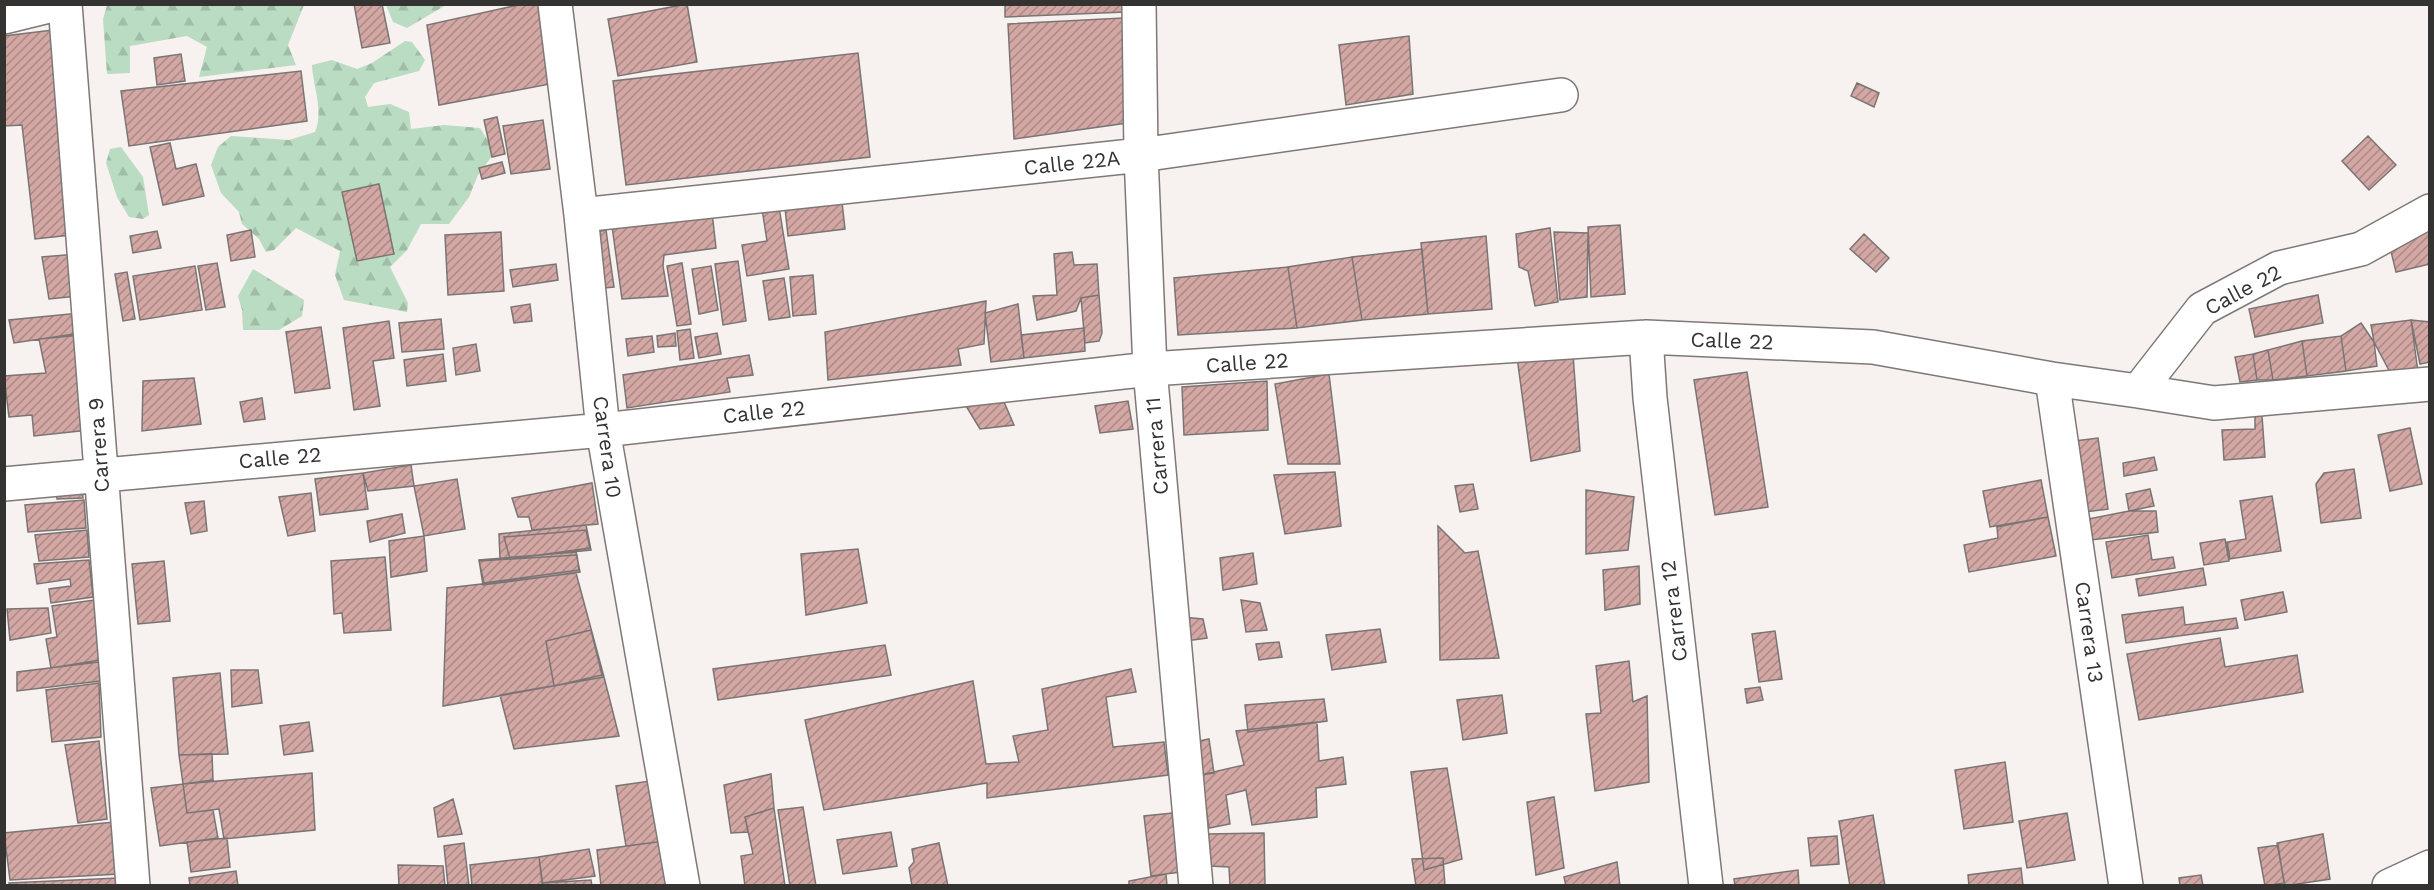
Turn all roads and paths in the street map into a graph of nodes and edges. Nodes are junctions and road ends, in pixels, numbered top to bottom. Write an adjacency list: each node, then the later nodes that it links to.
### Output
1 (57, 4): 5 (street)
2 (64, 4): 16 (street, Carrera 9)
3 (555, 4): 9 (street, Carrera 10)
4 (1139, 4): 7 (street, Carrera 11)
5 (4, 18)
6 (1561, 96): 7 (street, Calle 22A)
7 (1141, 155): 9 (street, Calle 22A); 11 (street, Carrera 11)
8 (2430, 211): 14 (street, Calle 22)
9 (581, 214): 15 (street, Carrera 10)
10 (1646, 337): 11 (street, Calle 22); 12 (street, Calle 22); 22 (street, Carrera 12)
11 (1150, 369): 15 (street, Calle 22); 21 (street, Carrera 11)
12 (2052, 379): 14 (street, Calle 22); 23 (street, Carrera 13)
13 (2430, 384): 14 (street)
14 (2138, 391)
15 (603, 430): 16 (street, Calle 22); 20 (street, Carrera 10)
16 (101, 474): 17 (street, Calle 22); 19 (street, Carrera 9)
17 (4, 484)
18 (2430, 867): 24 (street)
19 (133, 885)
20 (682, 885)
21 (1196, 885)
22 (1706, 885)
23 (2126, 885)
24 (2389, 885)

